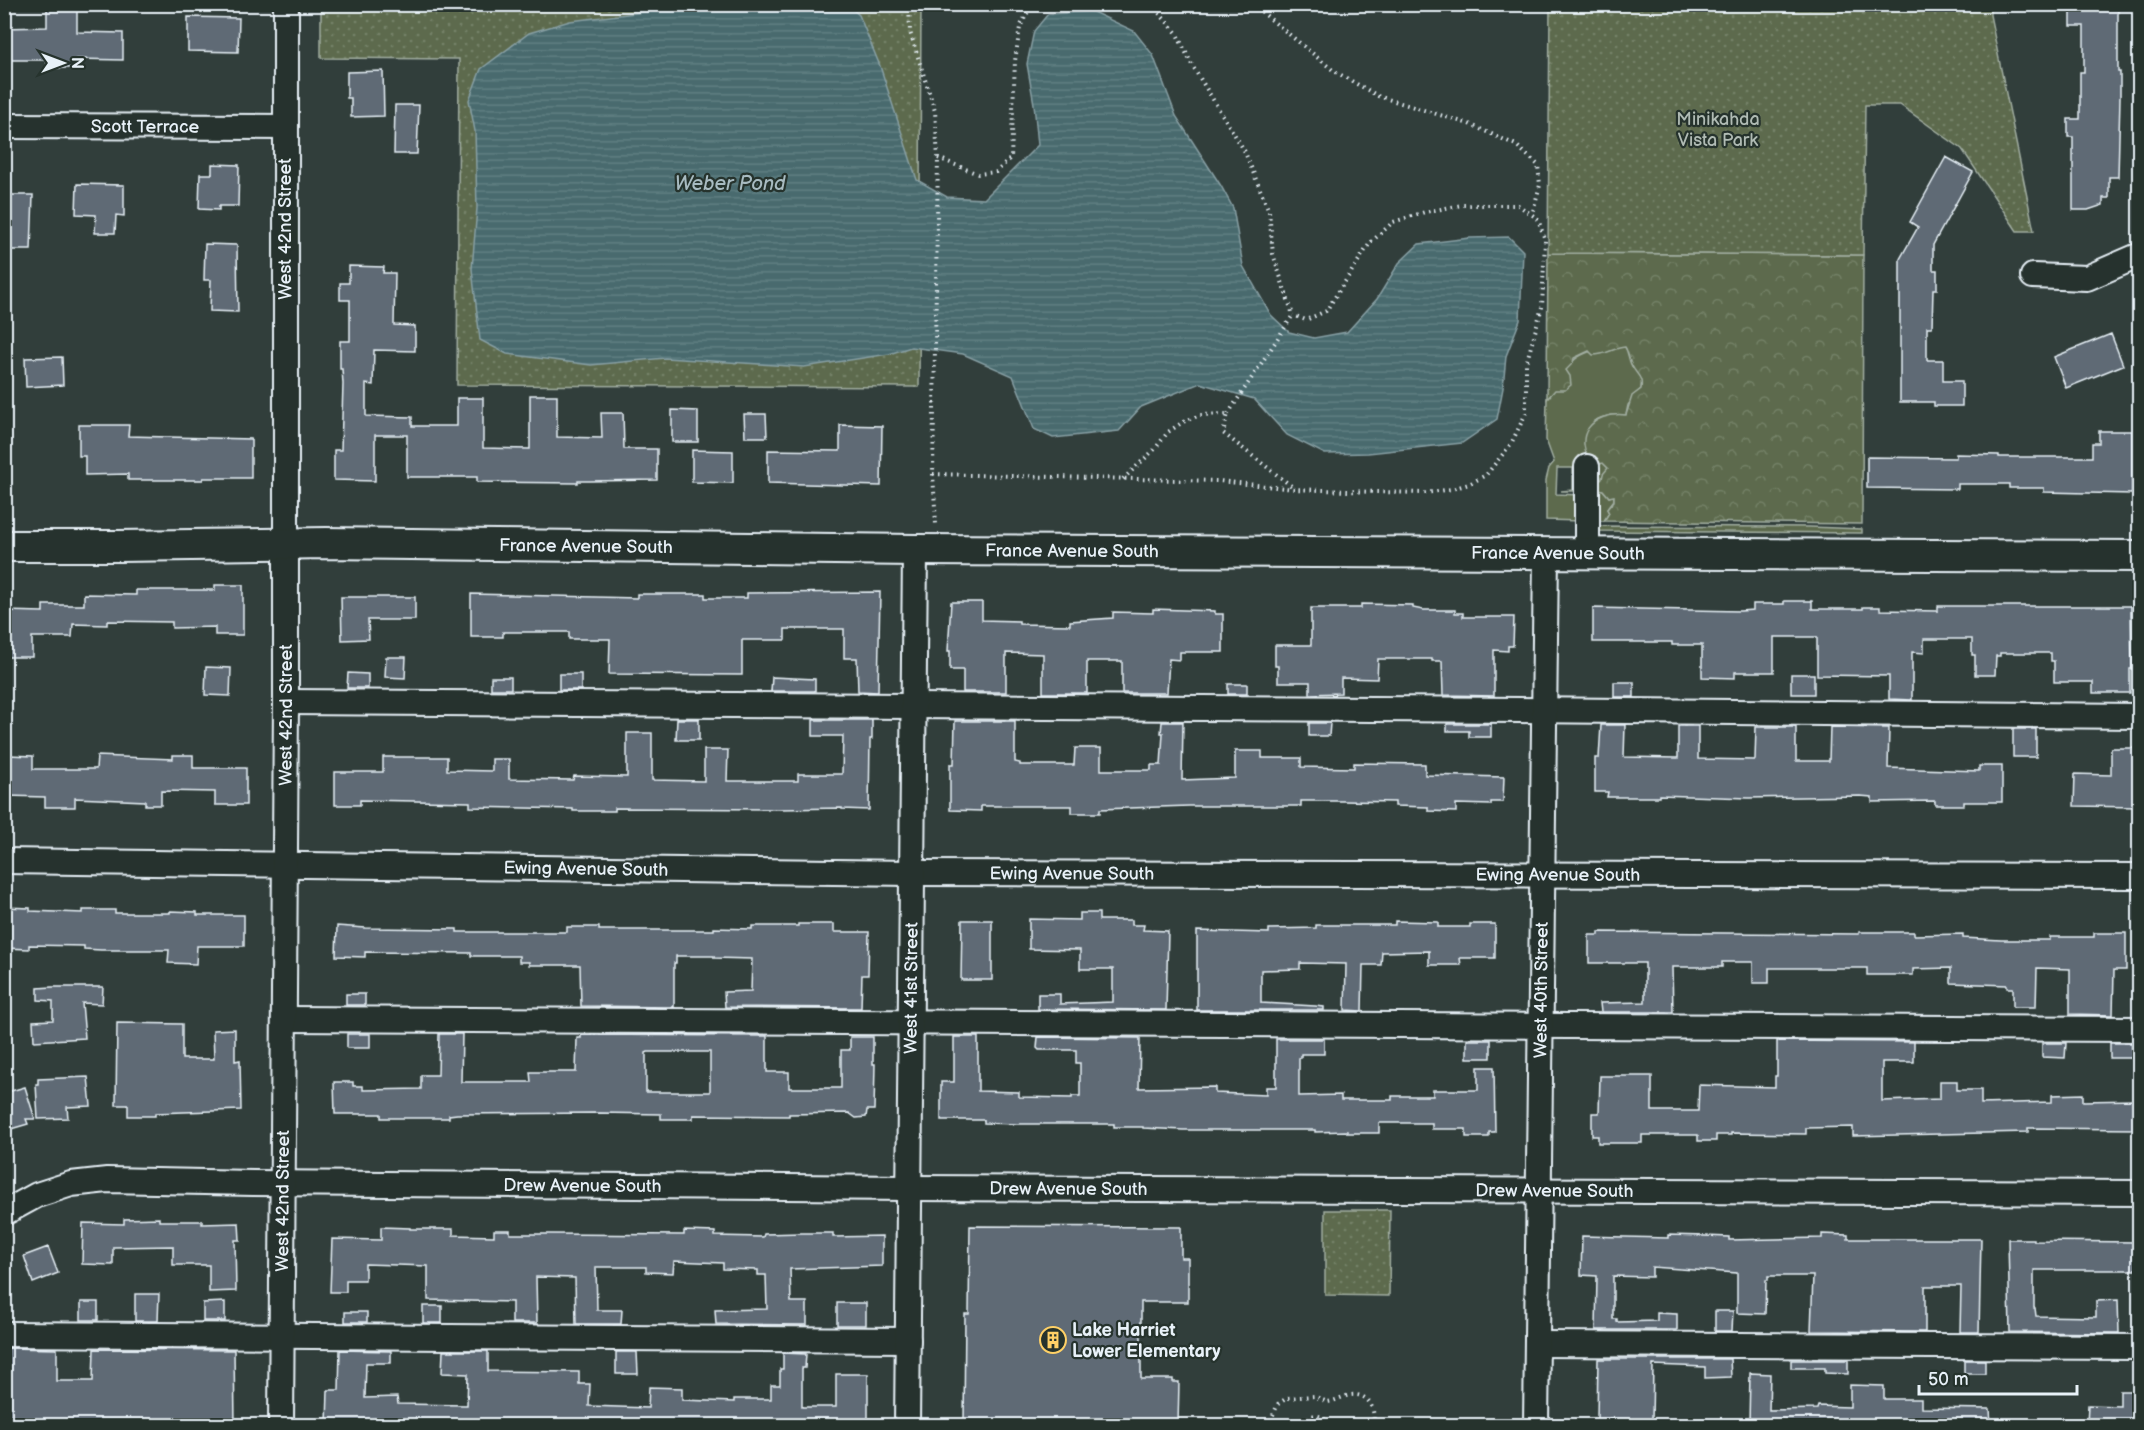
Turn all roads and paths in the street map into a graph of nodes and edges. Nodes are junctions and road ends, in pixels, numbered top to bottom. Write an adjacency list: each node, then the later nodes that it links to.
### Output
1 (286, 4): 7 (street, West 42nd Street)
2 (909, 4): 8 (path)
3 (1032, 4): 8 (path)
4 (1151, 4): 12 (path)
5 (1252, 4): 9 (path)
6 (4, 126): 7 (street, Scott Terrace)
7 (285, 127): 19 (street, West 42nd Street)
8 (938, 158): 15 (path)
9 (1532, 215): 12 (path); 17 (path)
10 (2139, 255): 11 (street)
11 (2033, 276)
12 (1293, 315): 13 (path)
13 (1228, 414): 16 (path); 17 (path)
14 (1587, 467): 23 (street)
15 (933, 474): 16 (path); 18 (path)
16 (1123, 479): 17 (path)
17 (1294, 489)
18 (936, 525)
19 (286, 543): 20 (main road, France Avenue South); 21 (main road, France Avenue South); 25 (street, West 42nd Street)
20 (4, 546)
21 (915, 550): 22 (main road, France Avenue South); 26 (street, West 41st Street)
22 (1546, 552): 23 (main road, France Avenue South); 27 (street, West 40th Street)
23 (1587, 552): 24 (main road, France Avenue South)
24 (2139, 556)
25 (286, 702): 26 (street); 30 (street, West 42nd Street)
26 (914, 706): 27 (street); 31 (street, West 41st Street)
27 (1543, 710): 28 (street); 32 (street, West 40th Street)
28 (2139, 716)
29 (4, 861): 30 (street, Ewing Avenue South)
30 (285, 864): 31 (street, Ewing Avenue South); 34 (street, West 42nd Street)
31 (912, 873): 32 (street, Ewing Avenue South); 35 (street, West 41st Street)
32 (1541, 874): 33 (street, Ewing Avenue South); 36 (street, West 40th Street)
33 (2139, 876)
34 (284, 1019): 35 (street); 38 (street, West 42nd Street)
35 (911, 1022): 36 (street); 39 (street, West 41st Street)
36 (1540, 1025): 37 (street); 40 (street, West 40th Street)
37 (2139, 1029)
38 (282, 1184): 39 (street, Drew Avenue South); 42 (street, Drew Avenue South); 44 (street, West 42nd Street)
39 (909, 1188): 40 (street, Drew Avenue South); 45 (street, West 41st Street)
40 (1539, 1191): 41 (street, Drew Avenue South); 46 (street, West 40th Street)
41 (2139, 1193)
42 (4, 1213)
43 (4, 1334): 44 (street)
44 (281, 1337): 45 (street); 48 (street, West 42nd Street)
45 (908, 1340): 49 (street, West 41st Street)
46 (1537, 1344): 47 (street); 54 (street, West 40th Street)
47 (2139, 1347)
48 (281, 1425)
49 (907, 1425)
50 (1268, 1425): 53 (path)
51 (1298, 1425): 52 (path)
52 (1333, 1425)
53 (1373, 1425)
54 (1536, 1425)

